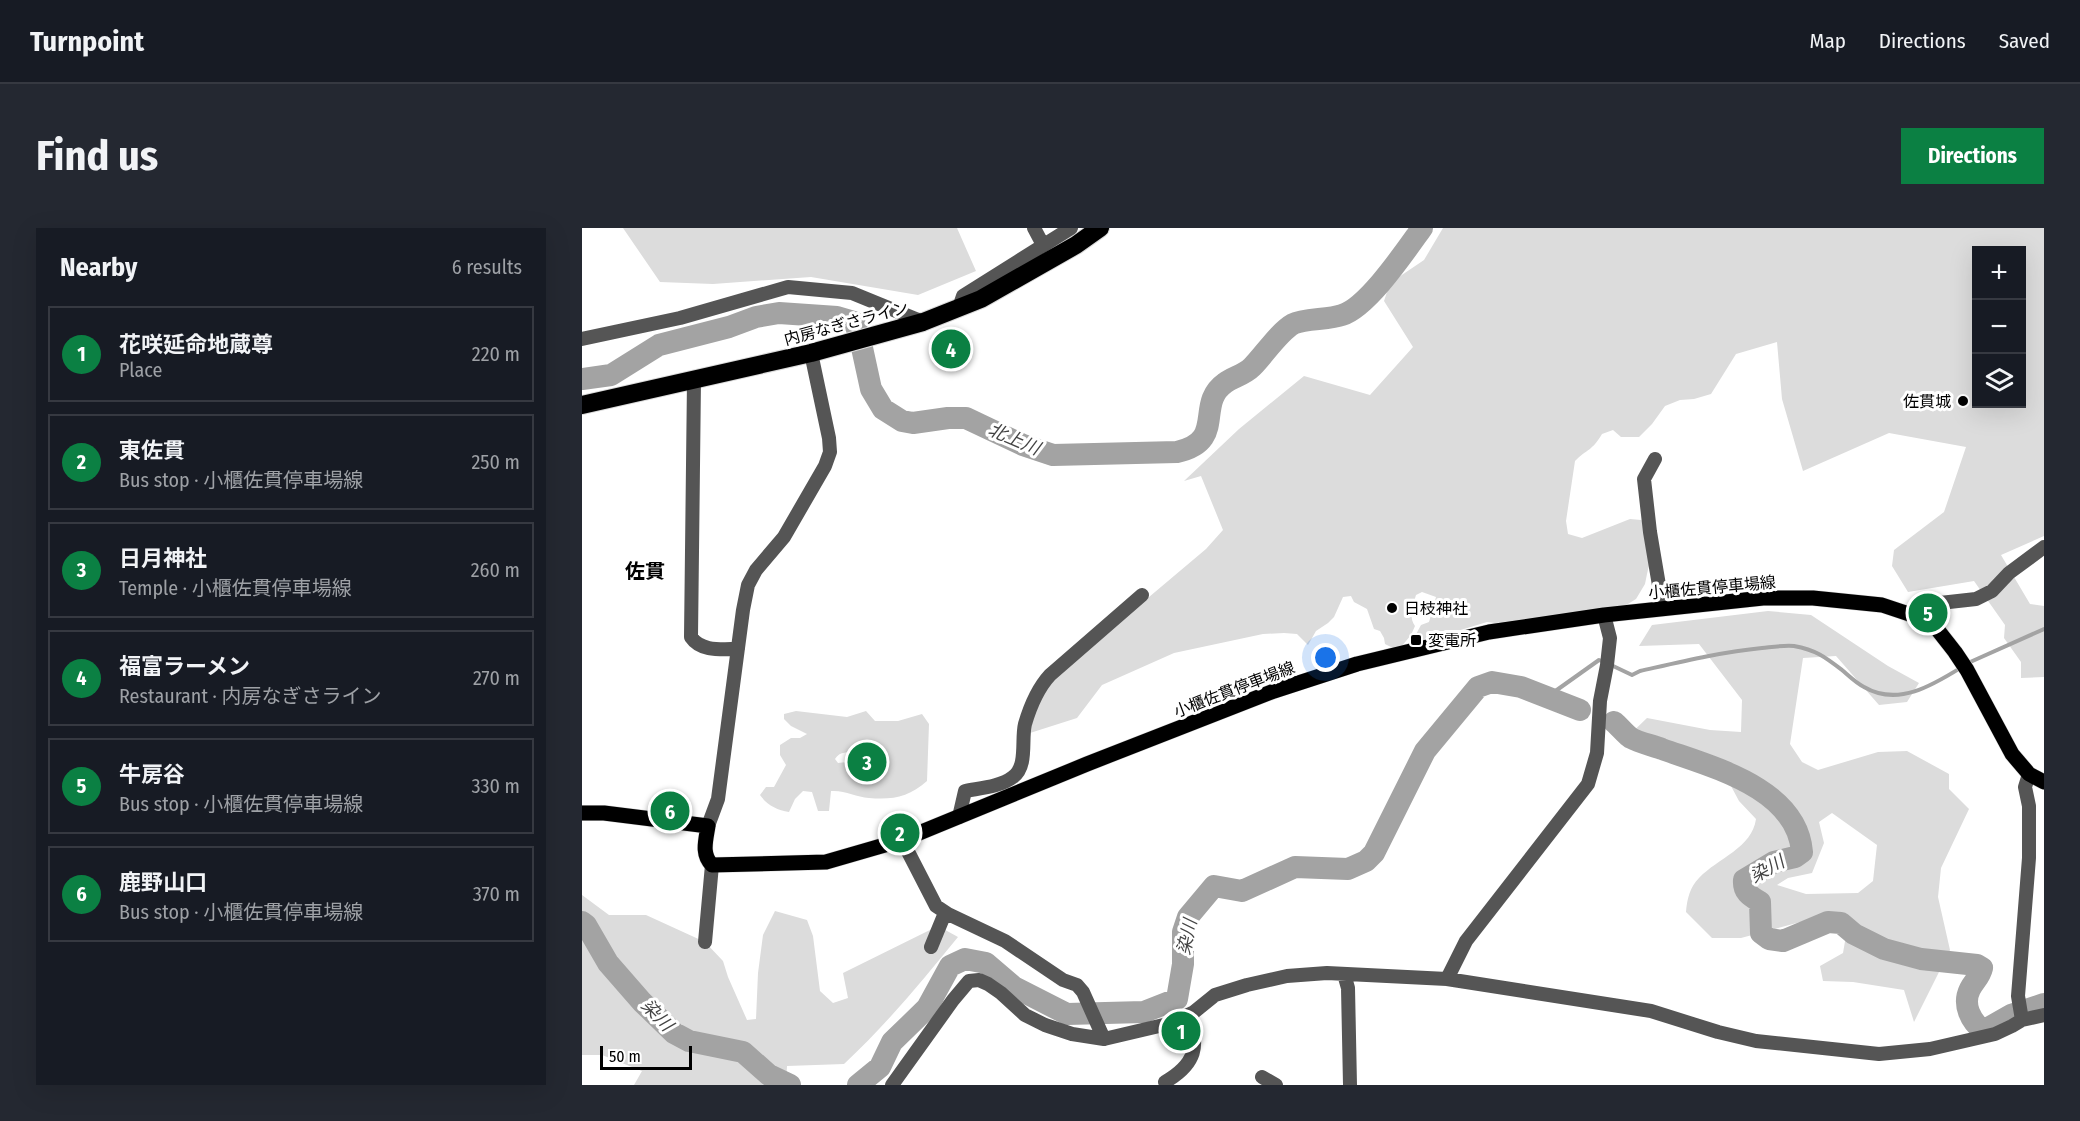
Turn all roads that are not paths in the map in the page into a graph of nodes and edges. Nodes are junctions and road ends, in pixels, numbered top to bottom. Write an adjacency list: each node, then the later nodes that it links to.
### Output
1 (1034, 228): 4 (street)
2 (1071, 228): 4 (street)
3 (1100, 228): 5 (highway, 内房なぎさライン)
4 (1043, 245): 5 (street)
5 (959, 308): 6 (highway, 内房なぎさライン)
6 (923, 322): 7 (street); 8 (highway, 内房なぎさライン)
7 (582, 339)
8 (812, 353): 9 (highway, 内房なぎさライン); 17 (street)
9 (694, 380): 10 (highway, 内房なぎさライン); 17 (street)
10 (582, 405)
11 (1655, 459): 14 (street)
12 (2044, 547): 15 (street)
13 (1142, 595): 21 (street)
14 (1663, 609): 15 (main road, 小櫃佐貫停車場線); 16 (main road, 小櫃佐貫停車場線)
15 (1909, 614): 18 (main road, 小櫃佐貫停車場線)
16 (1604, 615): 21 (main road, 小櫃佐貫停車場線); 29 (street)
17 (738, 649): 22 (street)
18 (2029, 774): 19 (main road, 小櫃佐貫停車場線); 30 (street)
19 (2044, 782)
20 (582, 813): 22 (main road)
21 (959, 817): 23 (main road, 小櫃佐貫停車場線)
22 (708, 826): 24 (main road)
23 (902, 840): 24 (main road, 小櫃佐貫停車場線); 25 (street)
24 (712, 865): 26 (street)
25 (945, 912): 27 (street); 33 (street)
26 (705, 942)
27 (931, 947)
28 (1344, 975): 29 (street); 32 (street); 38 (street)
29 (1447, 979): 30 (street)
30 (2021, 1013): 31 (street)
31 (2044, 1015)
32 (1188, 1016): 33 (street); 35 (street)
33 (1102, 1035): 36 (street)
34 (1262, 1077): 37 (street)
35 (1165, 1082)
36 (892, 1085)
37 (1276, 1085)
38 (1350, 1085)

